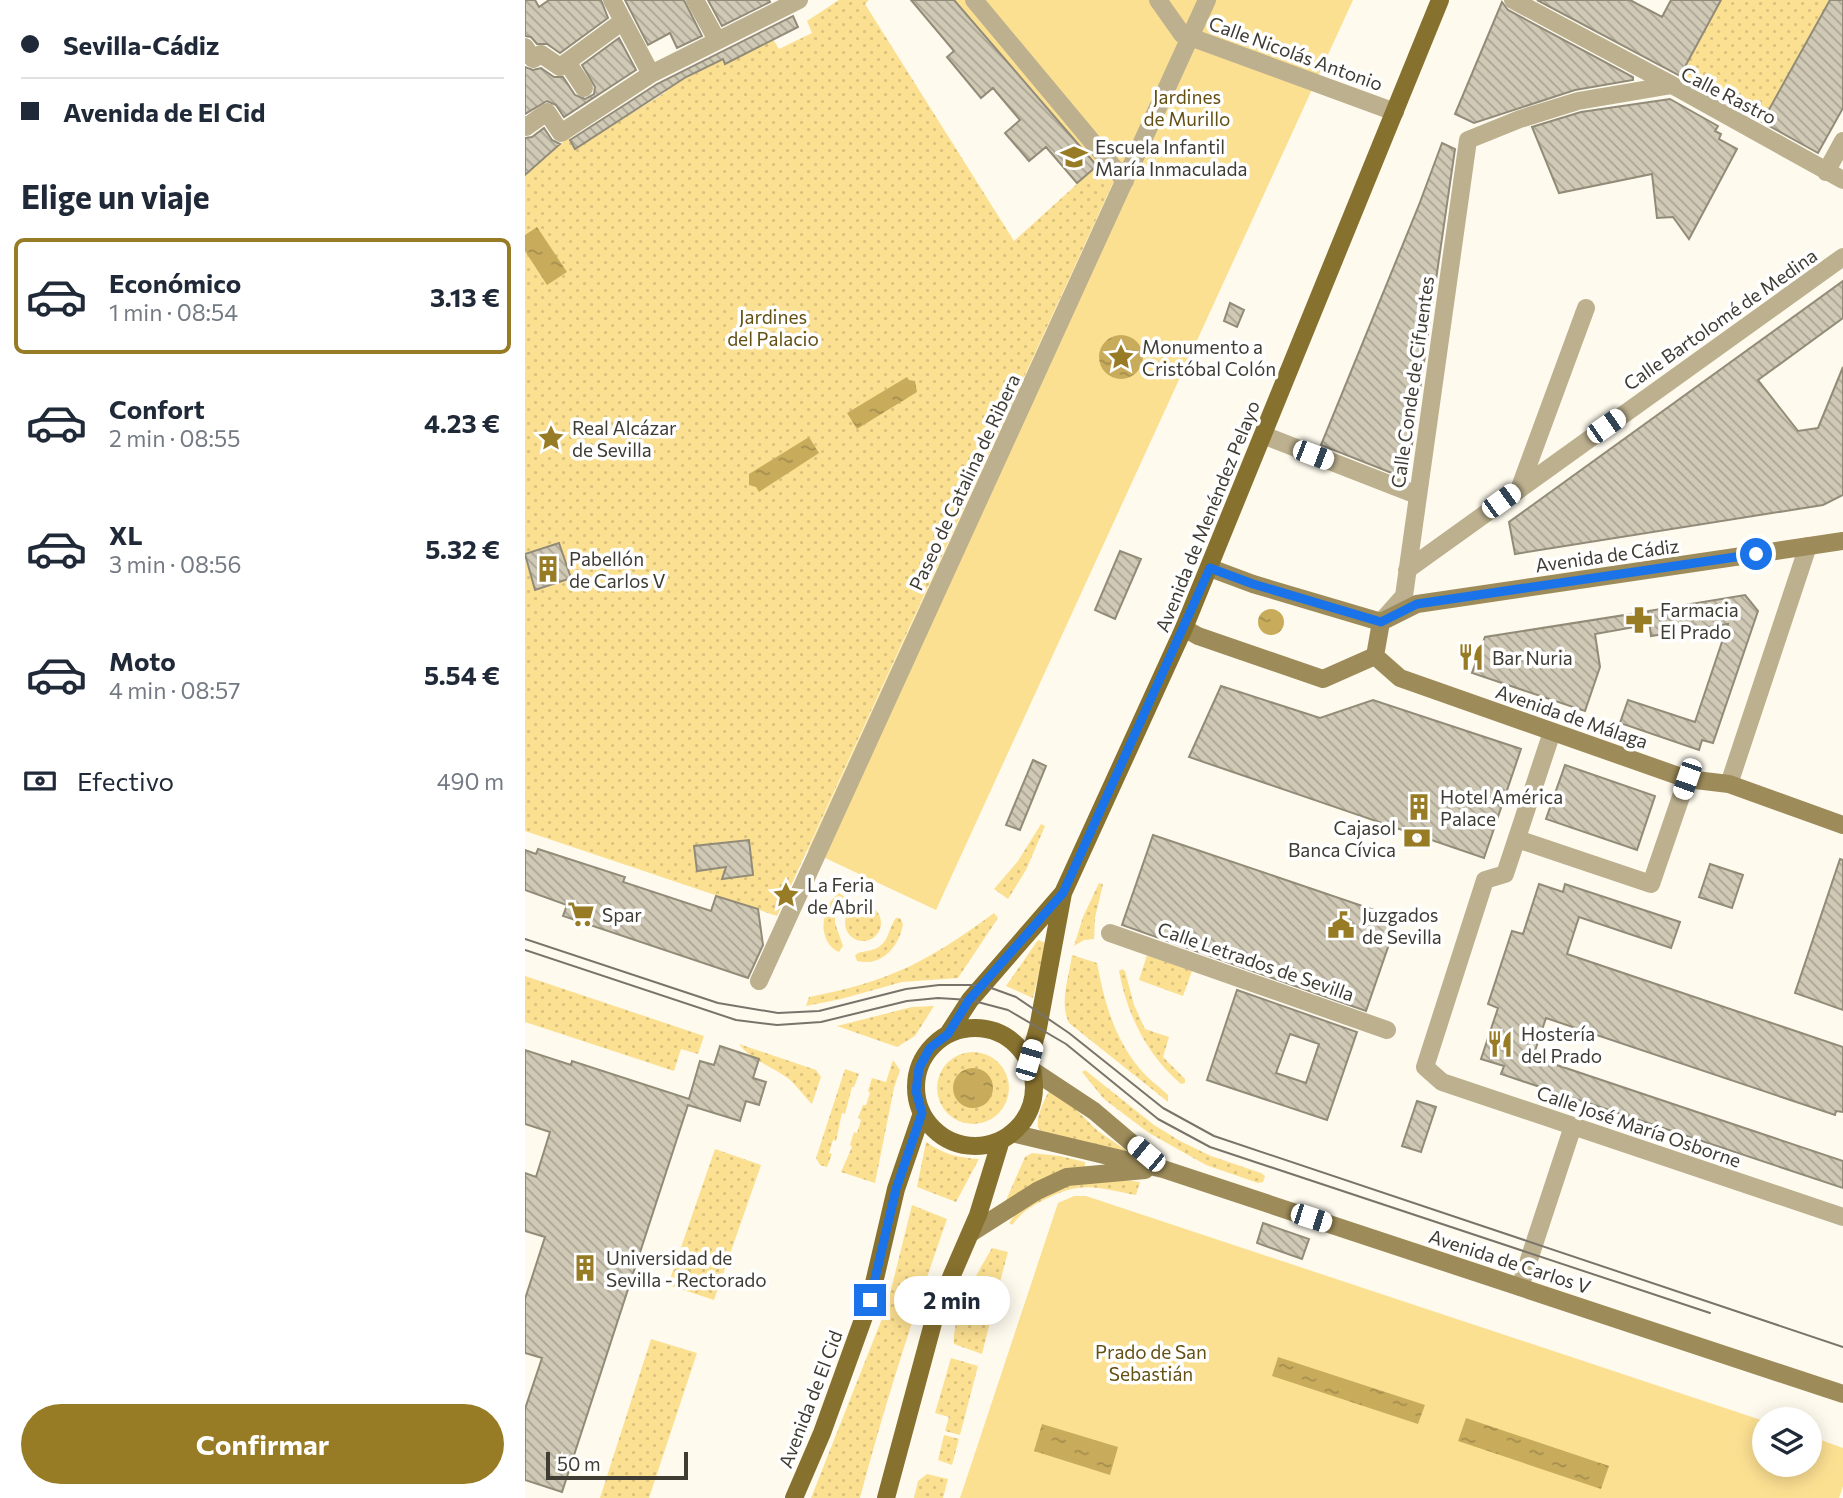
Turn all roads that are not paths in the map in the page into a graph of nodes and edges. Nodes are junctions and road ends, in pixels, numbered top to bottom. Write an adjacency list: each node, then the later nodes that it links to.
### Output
1 (612, 0): 9 (street)
2 (695, 0): 11 (street)
3 (799, 0): 11 (street)
4 (974, 0): 23 (street)
5 (1158, 0): 10 (street, Calle Nicolás Antonio)
6 (1207, 0): 10 (street, Paseo de Catalina de Ribera)
7 (1440, 0): 17 (main road, Avenida de Menéndez Pelayo)
8 (1513, 0): 15 (street)
9 (623, 21): 13 (street); 14 (street)
10 (1191, 37): 17 (street, Calle Nicolás Antonio); 23 (street, Paseo de Catalina de Ribera)
11 (716, 40): 14 (street)
12 (525, 47): 13 (street)
13 (567, 62): 16 (street)
14 (651, 74): 18 (street)
15 (1672, 85): 19 (street, Calle Rastro); 21 (street, Calle Rastro)
16 (584, 88)
17 (1395, 112): 26 (main road, Avenida de Menéndez Pelayo)
18 (525, 125)
19 (1468, 140): 28 (street, Calle Conde de Cifuentes)
20 (1843, 141): 21 (street)
21 (1826, 172): 22 (street, Calle Rastro)
22 (1843, 180)
23 (1125, 181): 43 (street, Paseo de Catalina de Ribera)
24 (1843, 257): 27 (street, Calle Bartolomé de Medina)
25 (1586, 307): 27 (street)
26 (1263, 435): 28 (street); 31 (main road, Avenida de Menéndez Pelayo)
27 (1520, 487): 32 (street, Calle Bartolomé de Medina)
28 (1417, 495): 32 (street, Calle Conde de Cifuentes)
29 (1843, 541): 30 (street, Avenida de Cádiz)
30 (1808, 546): 33 (street, Avenida de Cádiz); 38 (street)
31 (1210, 568): 33 (street); 34 (main road, Avenida de Menéndez Pelayo)
32 (1407, 570): 33 (street, Calle Conde de Cifuentes)
33 (1381, 622): 35 (street)
34 (1184, 628): 35 (street); 41 (main road, Avenida de Menéndez Pelayo)
35 (1375, 656): 36 (street, Avenida de Málaga)
36 (1552, 732): 37 (street, Avenida de Málaga); 40 (street)
37 (1687, 779): 38 (street, Avenida de Málaga); 40 (street)
38 (1728, 784): 39 (street, Avenida de Málaga)
39 (1843, 825)
40 (1517, 839): 48 (street, Calle José María Osborne)
41 (1063, 893): 45 (main road); 46 (main road)
42 (1110, 933): 44 (street, Calle Letrados de Sevilla)
43 (759, 981)
44 (1387, 1030)
45 (948, 1034): 46 (main road); 47 (main road)
46 (1031, 1065): 49 (main road); 50 (street)
47 (922, 1113): 49 (main road); 55 (main road, Avenida de El Cid)
48 (1573, 1126): 51 (street, Calle José María Osborne); 53 (street)
49 (1007, 1137): 50 (street, Avenida de Carlos V); 52 (main road)
50 (1163, 1169): 52 (street); 53 (street, Avenida de Carlos V)
51 (1843, 1217)
52 (971, 1233): 56 (main road)
53 (1520, 1287): 54 (street, Avenida de Carlos V)
54 (1843, 1394)
55 (794, 1498)
56 (886, 1498)

